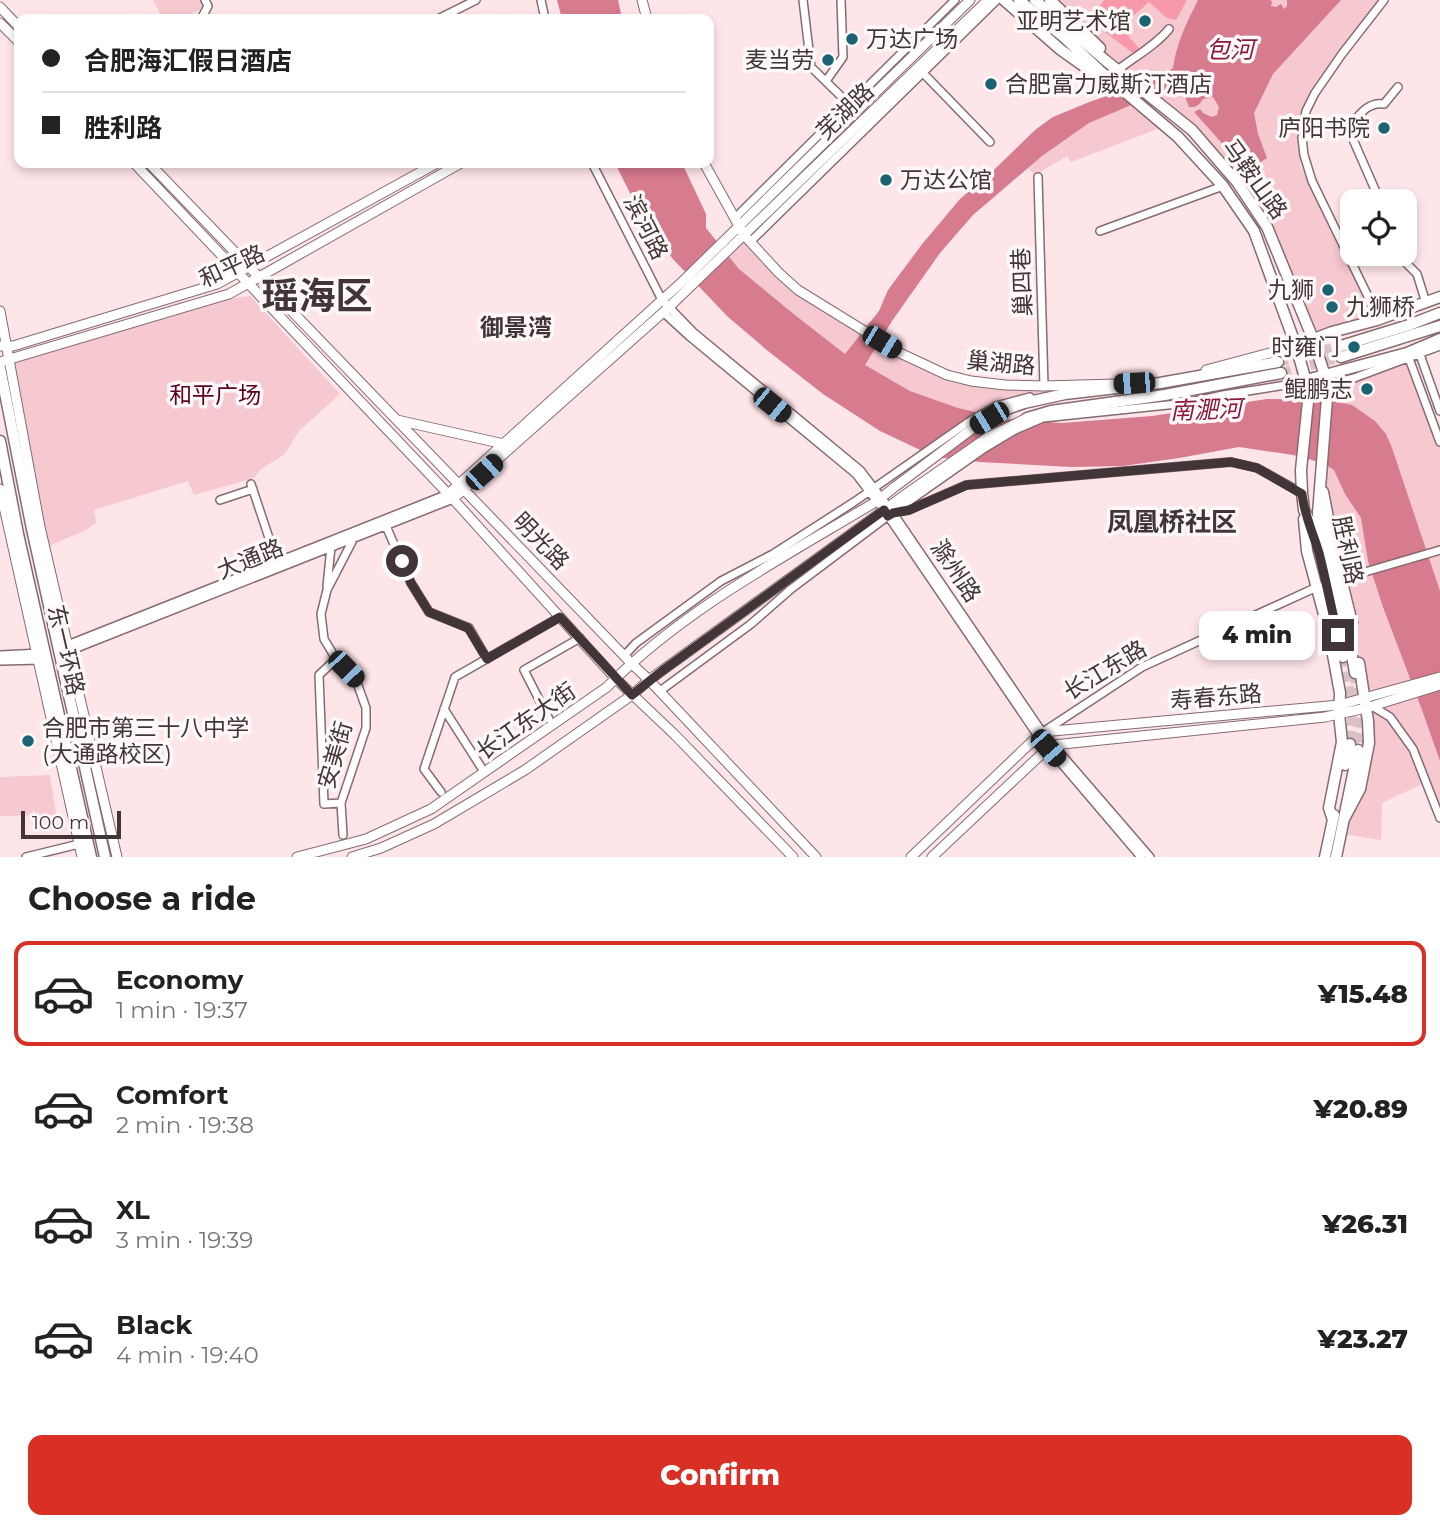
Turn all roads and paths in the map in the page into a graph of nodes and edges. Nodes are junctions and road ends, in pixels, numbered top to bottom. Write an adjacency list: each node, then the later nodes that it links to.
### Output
1 (476, 0): 14 (street)
2 (803, 0): 22 (street)
3 (841, 0): 22 (street)
4 (954, 0): 36 (street)
5 (970, 0): 25 (main road, 芜湖路)
6 (988, 0): 36 (main road, 芜湖路)
7 (997, 0): 21 (street)
8 (1004, 0): 23 (highway)
9 (1019, 0): 19 (highway)
10 (1035, 0): 19 (highway)
11 (1050, 0): 20 (highway)
12 (1384, 0): 48 (street)
13 (0, 7): 15 (main road)
14 (448, 14)
15 (14, 22)
16 (0, 23): 18 (main road)
17 (1169, 29): 20 (street)
18 (14, 37)
19 (1102, 65): 23 (highway, 马鞍山路)
20 (1119, 69): 23 (highway)
21 (923, 73): 26 (street); 36 (street)
22 (826, 81): 25 (street)
23 (1124, 83): 34 (highway, 马鞍山路); 50 (highway, 马鞍山路)
24 (1398, 87): 35 (street)
25 (857, 112): 36 (main road, 芜湖路)
26 (990, 142)
27 (139, 168): 40 (main road, 明光路)
28 (156, 168): 39 (main road, 明光路)
29 (428, 168): 39 (main road, 和平路)
30 (452, 168): 41 (main road, 和平路)
31 (594, 168): 45 (street, 滨河路)
32 (707, 168): 36 (main road, 巢湖路)
33 (1038, 177): 60 (street, 巢四巷)
34 (1223, 186): 37 (street); 53 (highway, 马鞍山路)
35 (1375, 189)
36 (742, 231): 45 (main road, 芜湖路); 60 (main road, 巢湖路)
37 (1100, 231)
38 (1409, 266): 44 (street)
39 (249, 267): 40 (main road, 和平路); 41 (main road, 明光路)
40 (238, 273): 42 (main road, 明光路); 52 (main road, 和平路)
41 (259, 277): 42 (main road, 和平路); 67 (main road, 明光路)
42 (248, 283): 56 (main road, 和平路); 77 (main road, 明光路)
43 (1440, 298): 44 (highway)
44 (1426, 303): 48 (highway)
45 (664, 307): 70 (main road); 73 (main road); 75 (street, 滁州路)
46 (0, 311): 52 (main road)
47 (1440, 313): 49 (highway)
48 (1379, 319): 50 (highway)
49 (1440, 326)
50 (1313, 339): 53 (highway); 58 (highway, 马鞍山路)
51 (1440, 340): 55 (highway)
52 (3, 346): 56 (main road)
53 (1296, 346): 59 (main road, 巢湖路); 61 (highway, 马鞍山路)
54 (1440, 346): 55 (street)
55 (1413, 353): 58 (highway); 65 (street); 69 (street)
56 (4, 361): 84 (main road)
57 (0, 368): 84 (highway, 东一环路)
58 (1326, 380): 61 (highway); 71 (highway, 马鞍山路)
59 (1085, 385): 60 (main road, 巢湖路); 62 (street)
60 (1044, 386): 62 (street)
61 (1307, 386): 76 (highway, 胜利路); 78 (street)
62 (1075, 388): 63 (street); 64 (street)
63 (1117, 388): 64 (highway); 66 (highway)
64 (999, 408): 72 (main road, 长江东大街)
65 (1440, 411)
66 (1027, 418): 78 (main road, 长江东大街)
67 (397, 420): 70 (main road); 73 (main road, 明光路)
68 (0, 441): 85 (highway, 东一环路)
69 (1440, 442)
70 (504, 444): 73 (main road)
71 (1320, 475): 90 (highway); 104 (highway, 胜利路)
72 (893, 481): 75 (street); 80 (main road, 长江东大街)
73 (461, 487): 77 (main road); 98 (main road, 明光路)
74 (0, 489): 85 (main road)
75 (872, 490): 80 (street, 滁州路); 98 (street)
76 (1302, 494): 81 (highway, 胜利路); 82 (street)
77 (451, 496): 83 (street, 大通路); 89 (street, 大通路); 93 (main road, 明光路)
78 (910, 496): 82 (main road, 长江东大街)
79 (220, 500): 89 (street)
80 (880, 500): 82 (street, 滁州路); 103 (main road, 长江东大街)
81 (1304, 510): 91 (highway); 99 (highway, 胜利路)
82 (889, 512): 107 (main road, 长江东大街); 111 (street); 120 (street, 滁州路)
83 (386, 526): 86 (street, 大通路); 101 (street)
84 (36, 528): 95 (main road); 95 (highway, 东一环路)
85 (13, 531): 97 (main road); 97 (highway, 东一环路)
86 (354, 538): 87 (street, 大通路); 92 (street, 安美街)
87 (331, 547): 92 (street); 95 (street, 大通路)
88 (1440, 550): 90 (street)
89 (277, 562): 95 (street, 大通路)
90 (1341, 579): 115 (highway)
91 (1317, 587): 117 (highway); 120 (street, 长江东路)
92 (327, 590): 100 (street, 安美街)
93 (560, 617): 94 (main road, 明光路); 101 (street)
94 (580, 638): 106 (main road, 明光路); 119 (street)
95 (64, 650): 109 (highway, 东一环路); 114 (main road)
96 (0, 655): 97 (street)
97 (42, 656): 102 (street); 110 (highway, 东一环路); 118 (main road)
98 (624, 656): 103 (main road, 明光路)
99 (1343, 657)
100 (336, 659): 125 (street, 安美街); 125 (street)
101 (487, 659): 116 (street)
102 (0, 661)
103 (631, 663): 106 (main road, 长江东大街); 107 (main road, 明光路)
104 (1355, 673)
105 (1440, 677): 113 (main road)
106 (615, 679): 112 (main road, 明光路); 136 (main road, 长江东大街)
107 (649, 680): 111 (main road, 明光路); 112 (main road, 长江东大街)
108 (1440, 685): 113 (main road)
109 (67, 686): 114 (highway); 134 (highway, 东一环路)
110 (54, 689): 118 (highway); 133 (highway, 东一环路)
111 (660, 691): 139 (main road, 明光路)
112 (632, 695): 130 (main road, 长江东大街); 138 (main road, 明光路)
113 (1393, 695): 115 (main road, 寿春东路)
114 (78, 696): 135 (main road)
115 (1367, 704): 117 (main road, 寿春东路); 126 (street); 127 (highway)
116 (444, 709): 123 (street); 124 (street)
117 (1339, 710): 120 (main road, 寿春东路); 121 (main road, 寿春东路); 127 (highway)
118 (51, 714): 129 (main road)
119 (549, 719)
120 (1040, 734): 121 (street, 滁州路); 140 (main road, 长江东路)
121 (1050, 746): 141 (main road); 142 (street, 滁州路); 143 (street, 滁州路)
122 (1354, 747): 127 (highway)
123 (481, 767)
124 (442, 792)
125 (341, 803): 128 (street, 安美街)
126 (1440, 818)
127 (1339, 820): 144 (highway); 145 (highway)
128 (343, 835)
129 (79, 844): 131 (street); 132 (main road)
130 (382, 853): 137 (main road, 长江东大街)
131 (26, 857)
132 (82, 857)
133 (91, 857)
134 (105, 857)
135 (117, 857)
136 (297, 857)
137 (352, 857)
138 (793, 857)
139 (816, 857)
140 (911, 857)
141 (932, 857)
142 (1141, 857)
143 (1150, 857)
144 (1325, 857)
145 (1336, 857)

